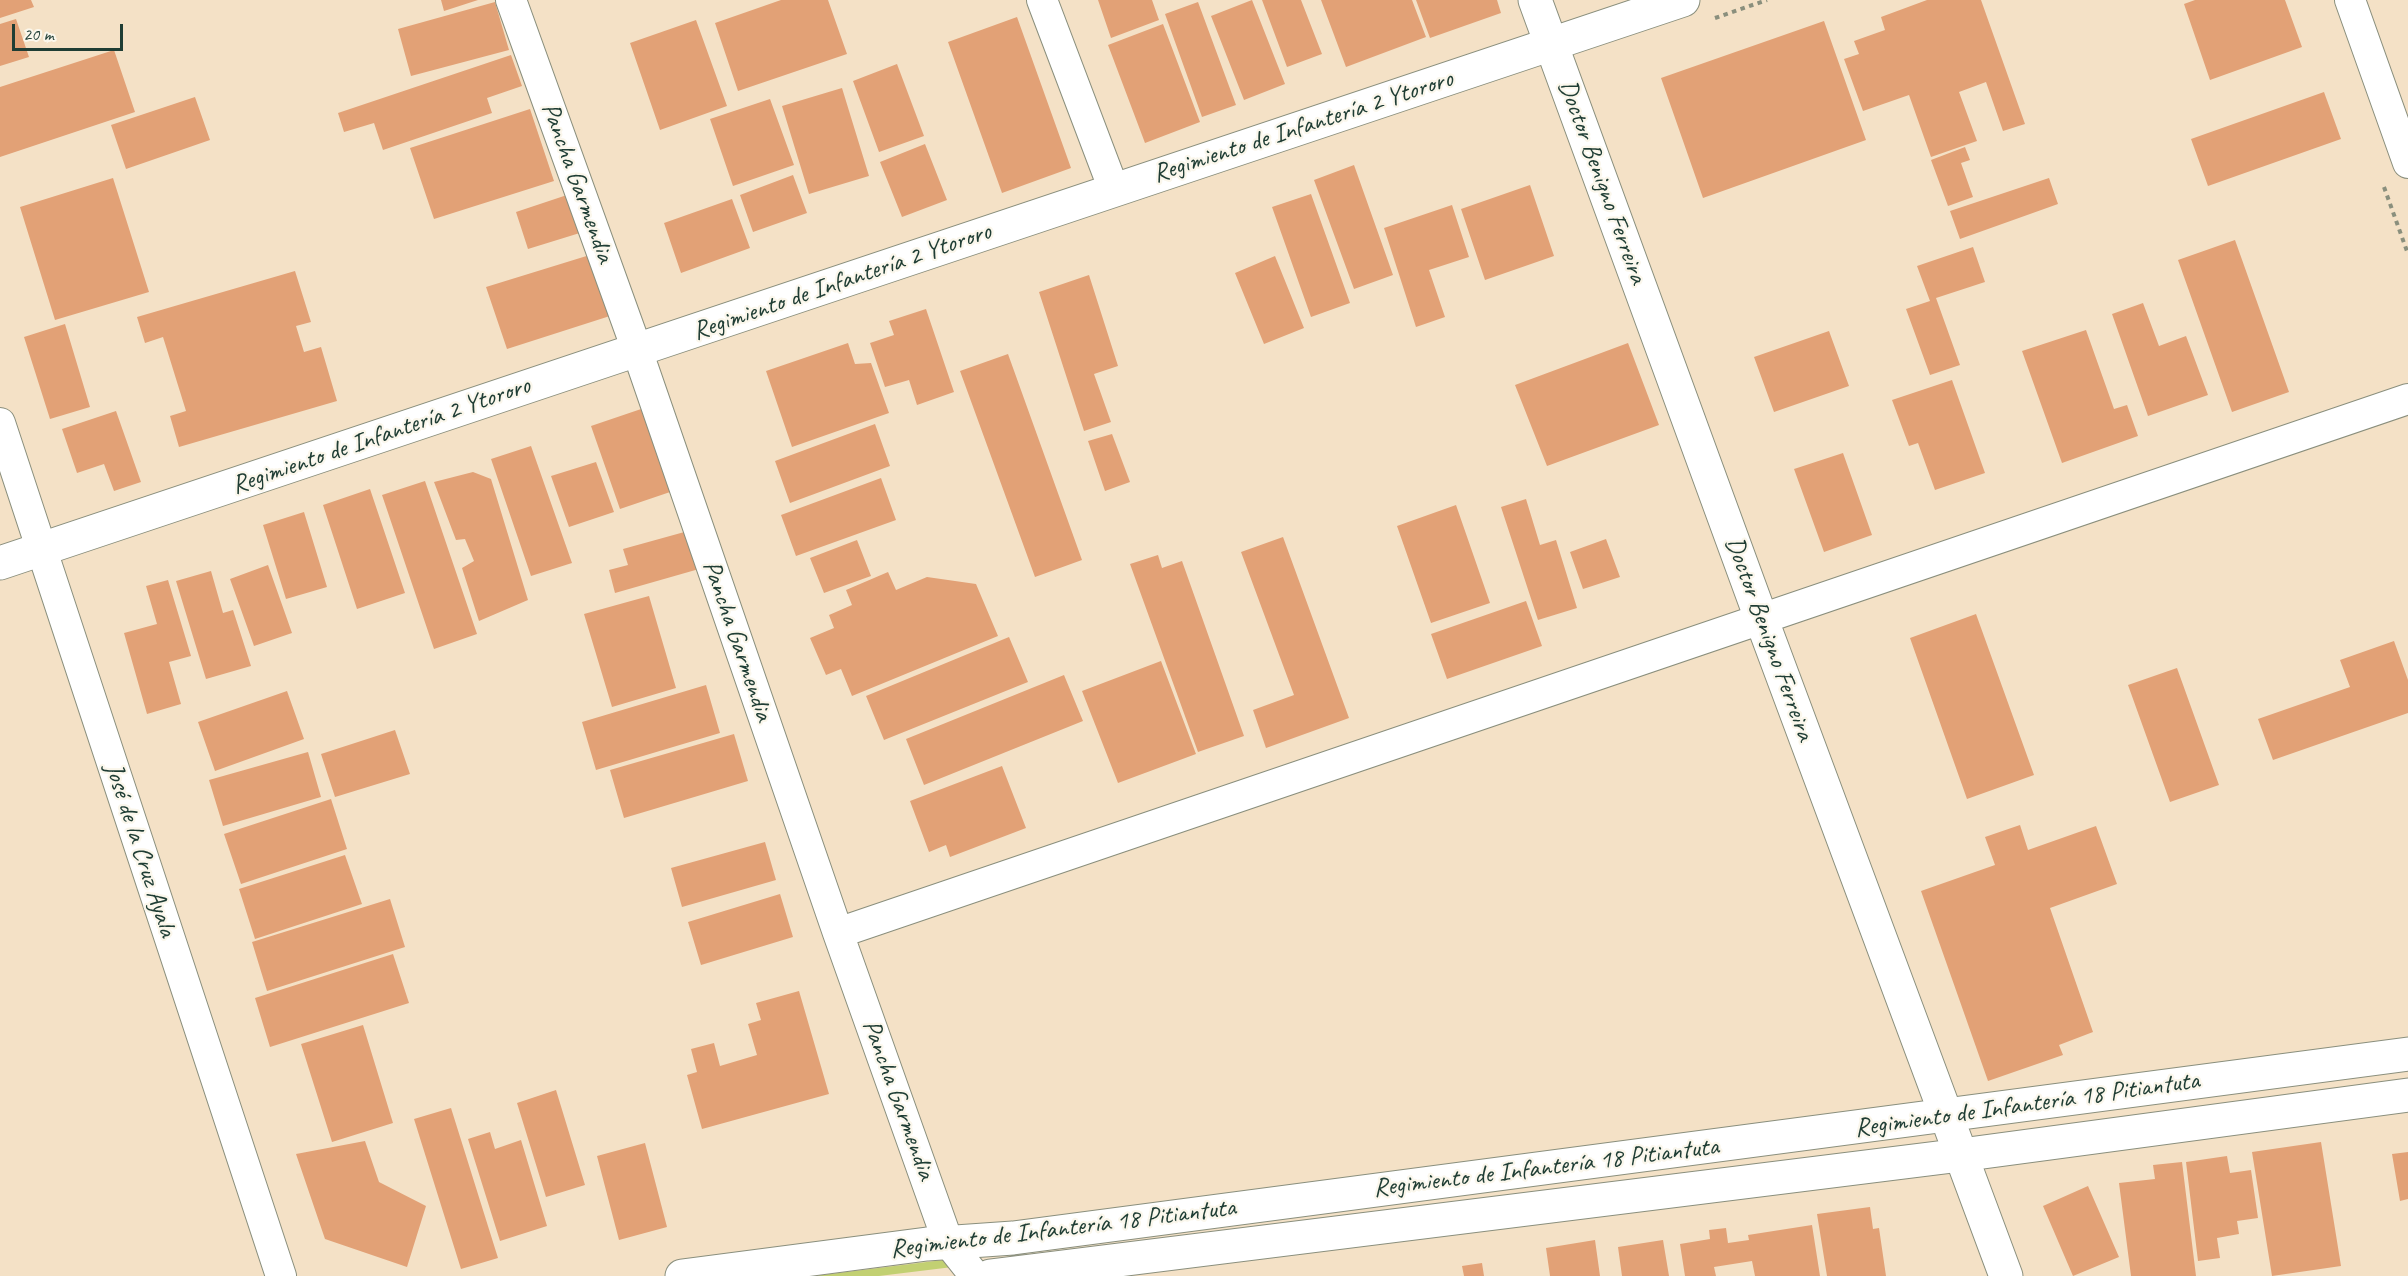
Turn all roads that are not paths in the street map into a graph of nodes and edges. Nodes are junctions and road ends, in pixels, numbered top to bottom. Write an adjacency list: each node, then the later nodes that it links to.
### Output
1 (511, 0): 9 (street, Pancha Garmendia)
2 (1042, 0): 8 (street)
3 (1535, 0): 6 (main road, Doctor Benigno Ferreira)
4 (1683, 0): 6 (main road, Regimiento de Infantería 2 Ytororo)
5 (2350, 0): 7 (street)
6 (1551, 44): 8 (main road, Regimiento de Infantería 2 Ytororo); 14 (main road, Doctor Benigno Ferreira)
7 (2408, 163)
8 (1114, 190): 9 (main road, Regimiento de Infantería 2 Ytororo)
9 (637, 350): 12 (main road, Regimiento de Infantería 2 Ytororo); 15 (street, Pancha Garmendia)
10 (2408, 399): 14 (street)
11 (0, 423): 12 (street, José de la Cruz Ayala)
12 (41, 550): 13 (main road, Regimiento de Infantería 2 Ytororo); 21 (street, José de la Cruz Ayala)
13 (0, 563)
14 (1761, 618): 15 (street); 18 (main road, Doctor Benigno Ferreira)
15 (838, 933): 20 (street, Pancha Garmendia)
16 (2408, 1054): 18 (main road, Regimiento de Infantería 18 Pitiantuta)
17 (2408, 1095): 19 (main road, Regimiento de Infantería 18 Pitiantuta)
18 (1945, 1117): 19 (main road, Doctor Benigno Ferreira); 20 (main road, Regimiento de Infantería 18 Pitiantuta)
19 (1961, 1155): 24 (main road, Regimiento de Infantería 18 Pitiantuta); 25 (main road, Doctor Benigno Ferreira)
20 (948, 1242): 22 (main road, Regimiento de Infantería 18 Pitiantuta); 23 (street, Pancha Garmendia)
21 (281, 1276)
22 (682, 1276)
23 (975, 1276)
24 (990, 1276)
25 (2006, 1276)

